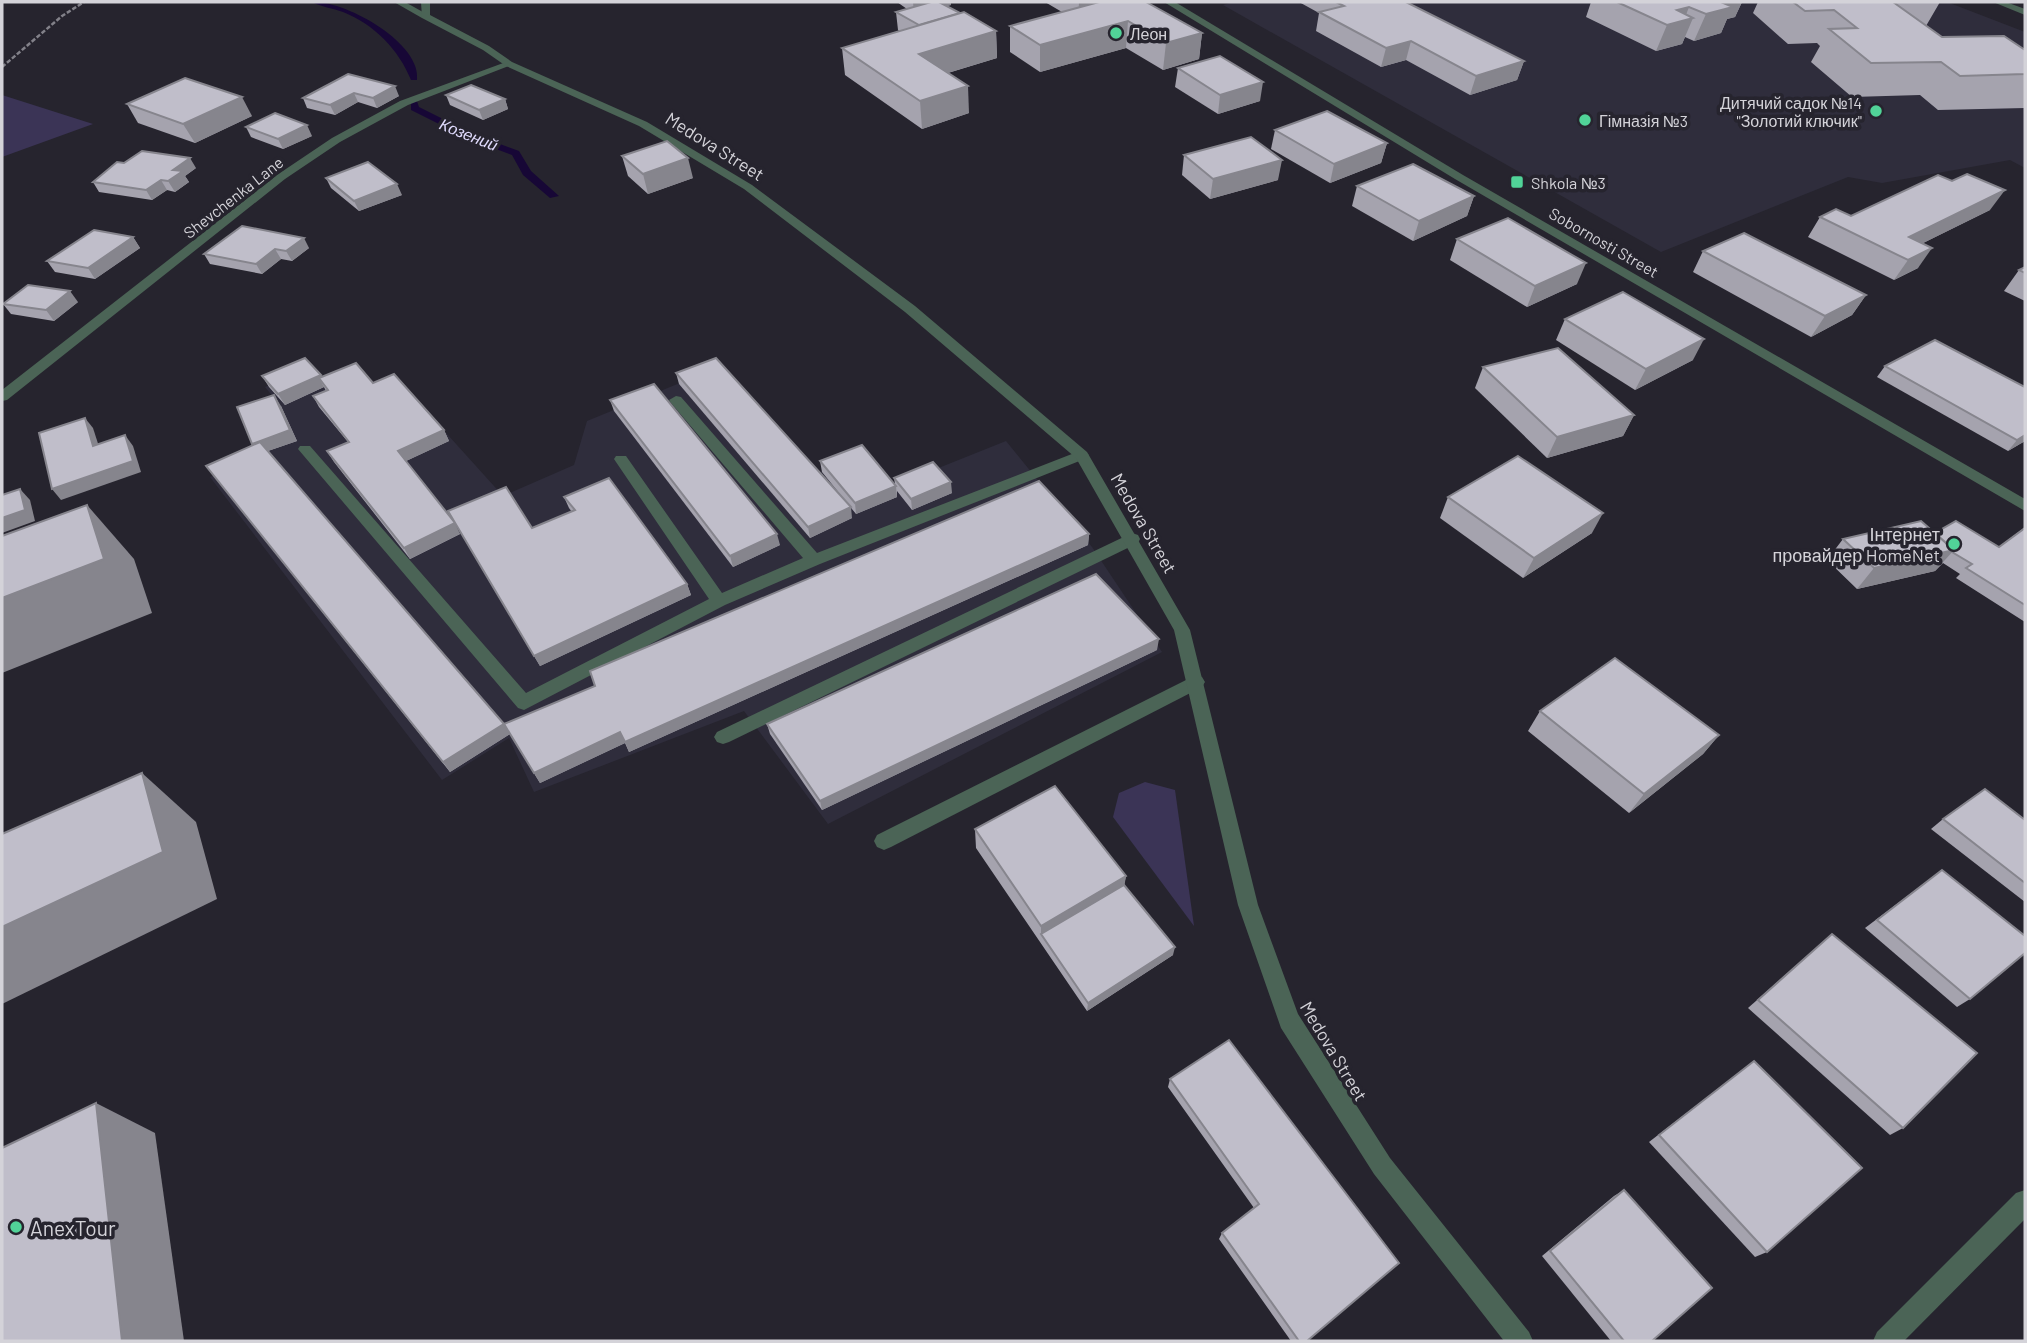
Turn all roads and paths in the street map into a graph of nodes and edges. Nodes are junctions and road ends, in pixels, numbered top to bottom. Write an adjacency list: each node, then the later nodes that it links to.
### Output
1 (84, 2): 8 (path)
2 (399, 2): 5 (street, Medova Street)
3 (1168, 2): 15 (street, Sobornosti Street)
4 (1998, 2): 6 (street)
5 (425, 9): 7 (street, Medova Street)
6 (2025, 12)
7 (509, 64): 9 (street, Shevchenka Lane); 12 (street, Medova Street)
8 (2, 67)
9 (2, 397)
10 (676, 401): 18 (street)
11 (305, 449): 19 (street)
12 (1082, 455): 17 (street, Medova Street); 18 (street)
13 (621, 459): 19 (street)
14 (2025, 487): 15 (street)
15 (2008, 496): 16 (street, Sobornosti Street)
16 (2025, 506)
17 (1132, 539): 20 (street, Medova Street); 21 (street)
18 (814, 560): 19 (street)
19 (719, 601)
20 (1196, 682): 22 (street); 24 (street, Medova Street)
21 (723, 737)
22 (884, 841)
23 (2025, 1202): 25 (street)
24 (1520, 1341)
25 (1886, 1341)

